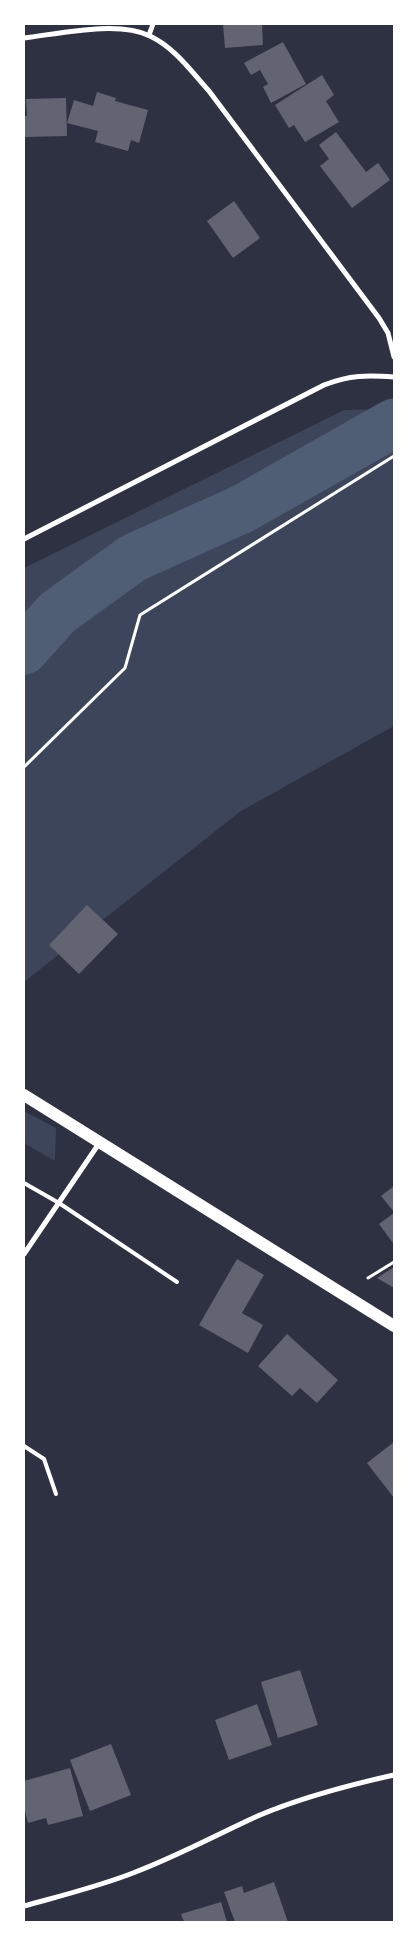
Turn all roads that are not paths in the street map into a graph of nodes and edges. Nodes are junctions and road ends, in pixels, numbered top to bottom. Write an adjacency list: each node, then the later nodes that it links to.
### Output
1 (153, 24): 2 (street)
2 (149, 35): 3 (street); 4 (street)
3 (24, 38)
4 (394, 357)
5 (394, 377): 6 (street)
6 (24, 539)
7 (24, 1095): 8 (main road)
8 (101, 1142): 10 (street); 13 (main road)
9 (24, 1183): 10 (lane)
10 (59, 1204): 11 (street); 12 (lane)
11 (24, 1254)
12 (177, 1282)
13 (394, 1326)
14 (24, 1446): 15 (lane)
15 (56, 1494)
16 (394, 1775): 17 (street)
17 (24, 1906)

